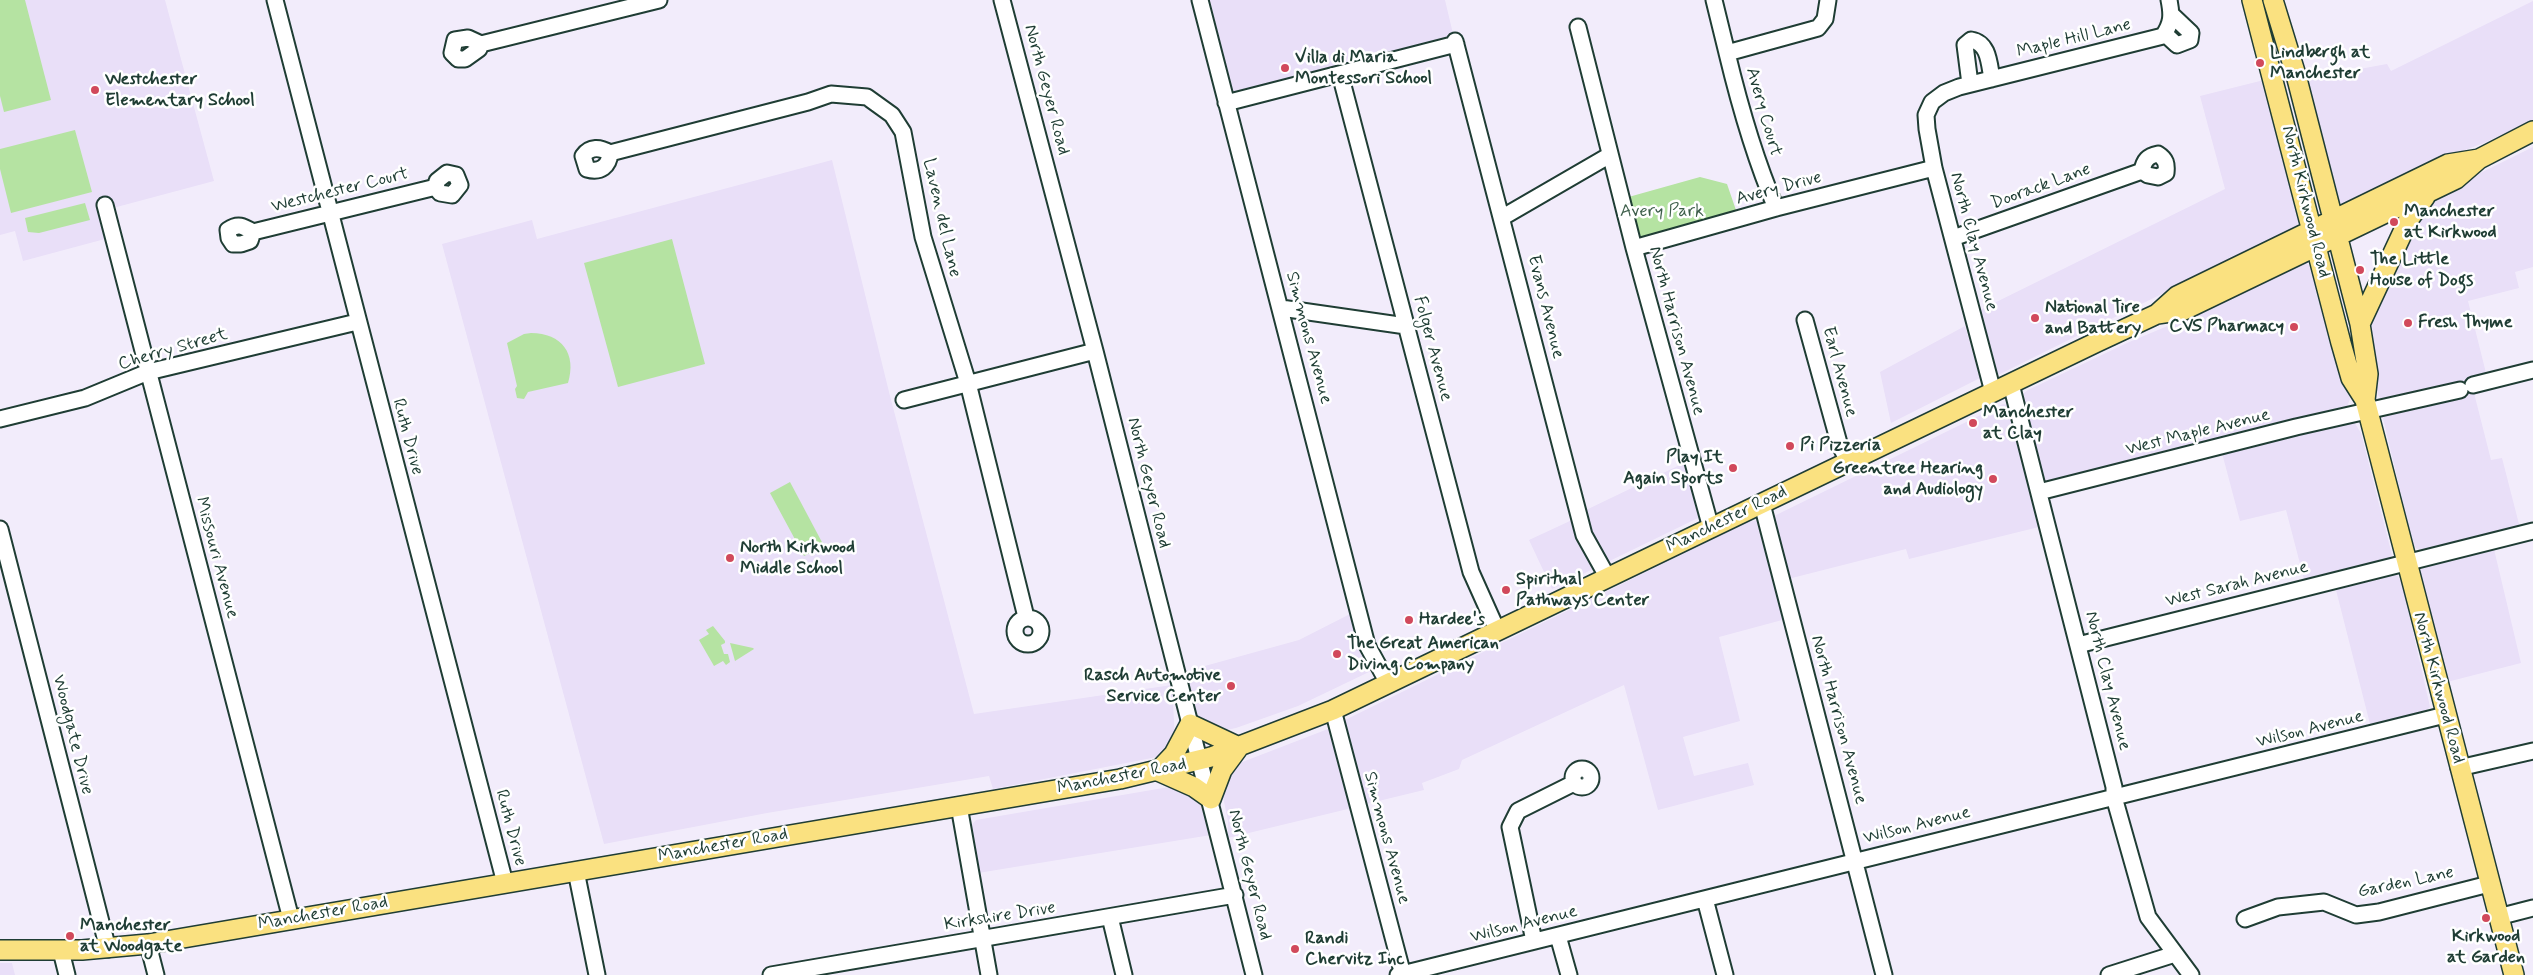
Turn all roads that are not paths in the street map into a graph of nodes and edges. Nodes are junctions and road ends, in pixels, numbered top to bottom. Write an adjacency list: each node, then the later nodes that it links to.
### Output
1 (274, 0): 29 (street, Ruth Drive)
2 (658, 0): 12 (street)
3 (1002, 0): 41 (street, North Geyer Road)
4 (1200, 0): 18 (street, Simmons Avenue)
5 (1714, 0): 13 (street, Avery Court)
6 (1828, 0): 13 (street, Avery Court)
7 (2252, 0): 34 (main road, North Kirkwood Road)
8 (2273, 0): 31 (main road, North Kirkwood Road)
9 (2171, 7): 11 (street); 11 (street)
10 (1578, 27): 21 (street, North Harrison Avenue)
11 (2165, 34): 15 (street, Maple Hill Lane)
12 (481, 44)
13 (1727, 53): 28 (street, Avery Court)
14 (1340, 74): 18 (street); 30 (street, Evans Avenue); 40 (street, Folger Avenue)
15 (1992, 79): 16 (street, Maple Hill Lane); 16 (street)
16 (1970, 84): 17 (street, Maple Hill Lane)
17 (1932, 102): 23 (street, North Clay Avenue)
18 (1226, 103): 36 (street, Simmons Avenue)
19 (2533, 132): 22 (main road, Manchester Road)
20 (610, 153): 44 (street, Laven del Lane)
21 (1610, 155): 30 (street); 35 (street, North Harrison Avenue)
22 (2479, 158): 26 (main road, Manchester Road); 31 (main road, Manchester Road)
23 (1934, 168): 28 (street, Avery Drive); 33 (street, North Clay Avenue)
24 (2142, 171): 33 (street, Doorack Lane)
25 (436, 188): 29 (street, Westchester Court)
26 (2429, 193): 31 (main road, Manchester Road); 39 (main road)
27 (105, 205): 43 (street, Missouri Avenue)
28 (1776, 208): 35 (street, Avery Drive)
29 (329, 213): 32 (street, Westchester Court); 38 (street, Ruth Drive)
30 (1503, 217): 57 (street, Evans Avenue)
31 (2335, 228): 34 (main road, Manchester Road); 39 (main road, North Kirkwood Road)
32 (253, 232)
33 (1953, 238): 46 (street, North Clay Avenue)
34 (2314, 238): 45 (main road, Manchester Road); 48 (main road, North Kirkwood Road)
35 (1634, 248): 53 (street, North Harrison Avenue)
36 (1282, 308): 40 (street); 61 (street, Simmons Avenue)
37 (1805, 320): 50 (street, Earl Avenue)
38 (357, 322): 43 (street, Cherry Street); 76 (street, Ruth Drive)
39 (2360, 324): 48 (main road, North Kirkwood Road)
40 (1406, 326): 59 (street, Folger Avenue)
41 (1095, 351): 44 (street); 64 (street, North Geyer Road)
42 (2533, 370): 48 (street, West Maple Avenue)
43 (148, 372): 49 (street, Cherry Street); 83 (street, Missouri Avenue)
44 (968, 383): 47 (street); 58 (street, Laven del Lane)
45 (2011, 384): 46 (main road, Manchester Road); 51 (street, North Clay Avenue)
46 (1993, 392): 50 (main road, Manchester Road)
47 (904, 400)
48 (2366, 406): 51 (street, West Maple Avenue); 56 (main road, North Kirkwood Road)
49 (0, 418)
50 (1848, 462): 52 (main road, Manchester Road)
51 (2039, 492): 60 (street, North Clay Avenue)
52 (1762, 504): 53 (main road, Manchester Road); 74 (street, North Harrison Avenue)
53 (1711, 528): 57 (main road, Manchester Road)
54 (0, 529): 89 (street, Woodgate Drive)
55 (2533, 531): 56 (street, West Sarah Avenue)
56 (2406, 562): 60 (street, West Sarah Avenue); 63 (main road, North Kirkwood Road)
57 (1608, 578): 59 (main road, Manchester Road)
58 (1026, 617)
59 (1497, 630): 61 (main road, Manchester Road)
60 (2078, 645): 71 (street, North Clay Avenue)
61 (1388, 683): 62 (main road, Manchester Road)
62 (1333, 710): 65 (main road, Manchester Road); 101 (street, Simmons Avenue)
63 (2445, 715): 68 (main road, North Kirkwood Road); 71 (street, Wilson Avenue)
64 (1190, 724): 65 (main road); 67 (street, North Geyer Road); 69 (main road)
65 (1239, 747): 67 (main road, Manchester Road); 72 (main road)
66 (2531, 750): 68 (street)
67 (1200, 760): 69 (main road, Manchester Road); 72 (street, North Geyer Road)
68 (2459, 768): 77 (main road, North Kirkwood Road)
69 (1158, 771): 72 (main road); 73 (main road, Manchester Road)
70 (1574, 783): 87 (street)
71 (2114, 797): 74 (street, Wilson Avenue); 92 (street, North Clay Avenue)
72 (1211, 800): 78 (street, North Geyer Road)
73 (959, 806): 75 (main road, Manchester Road); 86 (street)
74 (1855, 860): 79 (street, Wilson Avenue); 104 (street, North Harrison Avenue)
75 (576, 871): 76 (main road, Manchester Road); 96 (street)
76 (505, 883): 83 (main road, Manchester Road)
77 (2489, 884): 82 (main road, North Kirkwood Road); 84 (street, Garden Lane)
78 (1235, 895): 81 (street, Kirkshire Drive); 100 (street, North Geyer Road)
79 (1705, 899): 85 (street, Wilson Avenue); 103 (street)
80 (2533, 908): 82 (street)
81 (1110, 917): 86 (street, Kirkshire Drive); 99 (street)
82 (2498, 917): 107 (main road, North Kirkwood Road)
83 (291, 919): 88 (main road, Manchester Road)
84 (2244, 919)
85 (1558, 936): 87 (street, Wilson Avenue); 102 (street)
86 (982, 938): 93 (street, Kirkshire Drive); 98 (street)
87 (1534, 942): 101 (street, Wilson Avenue)
88 (148, 944): 89 (main road, Manchester Road); 95 (street)
89 (108, 949): 91 (main road, Manchester Road)
90 (0, 950): 91 (main road, Manchester Road)
91 (61, 951): 94 (street)
92 (2175, 954): 105 (street); 106 (street, North Clay Avenue)
93 (856, 968): 97 (street, Kirkshire Drive)
94 (67, 975)
95 (156, 975)
96 (597, 975)
97 (771, 975)
98 (989, 975)
99 (1124, 975)
100 (1254, 975)
101 (1401, 975)
102 (1568, 975)
103 (1724, 975)
104 (1884, 975)
105 (2109, 975)
106 (2192, 975)
107 (2514, 975)

